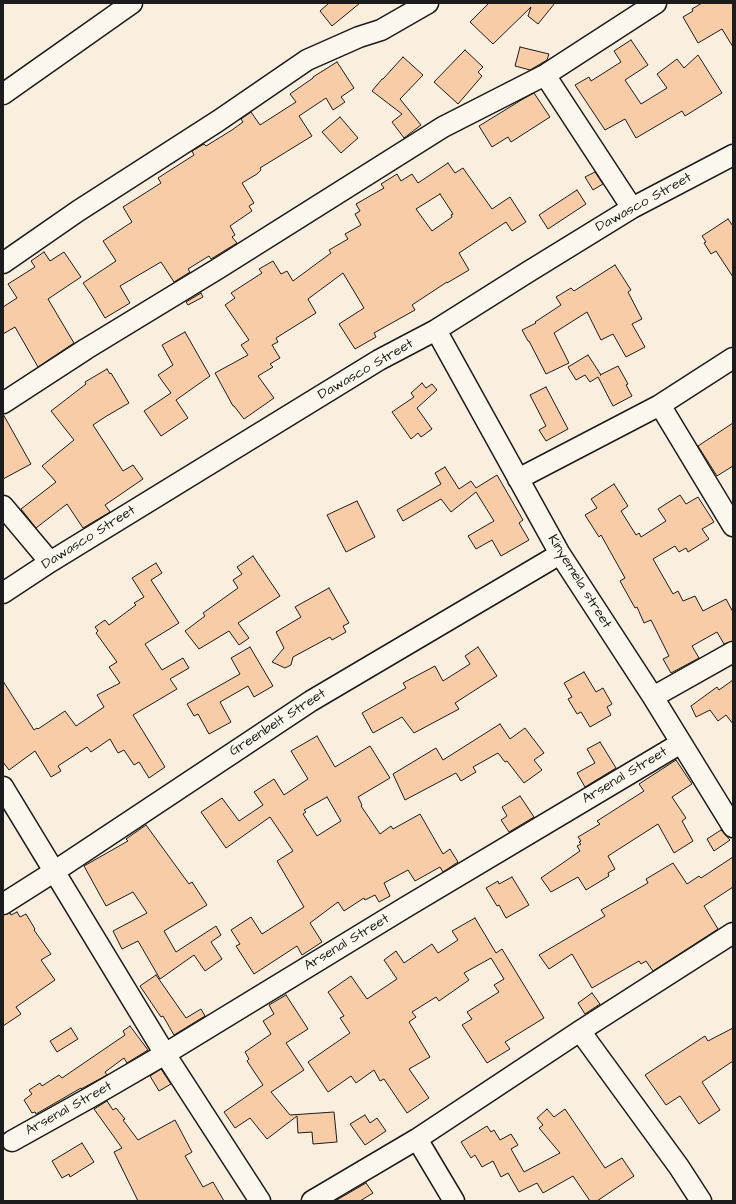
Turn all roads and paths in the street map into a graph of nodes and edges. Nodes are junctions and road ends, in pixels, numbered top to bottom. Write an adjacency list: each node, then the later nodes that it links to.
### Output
1 (132, 3): 5 (street)
2 (428, 3): 8 (street)
3 (656, 3): 4 (street)
4 (545, 75): 7 (street); 11 (street)
5 (3, 94)
6 (733, 155): 7 (street, Dawasco Street)
7 (632, 208): 9 (street, Dawasco Street)
8 (3, 263)
9 (436, 330): 13 (street, Kinyemela street); 17 (street, Dawasco Street)
10 (733, 358): 12 (street)
11 (3, 403)
12 (660, 405): 13 (street); 15 (street)
13 (518, 479): 16 (street, Kinyemela street)
14 (3, 506): 17 (street)
15 (733, 526)
16 (560, 554): 20 (street, Kinyemela street); 24 (street, Greenbelt Street)
17 (50, 562): 18 (street, Dawasco Street)
18 (3, 593)
19 (733, 652): 20 (street)
20 (654, 697): 21 (street, Kinyemela street)
21 (681, 743): 23 (street, Kinyemela street); 28 (street, Arsenal Street)
22 (3, 787): 24 (street)
23 (733, 827)
24 (55, 871): 25 (street, Greenbelt Street); 28 (street)
25 (3, 904)
26 (733, 933): 27 (street)
27 (580, 1031): 29 (street); 34 (street)
28 (165, 1054): 30 (street, Arsenal Street); 31 (street)
29 (417, 1139): 32 (street); 33 (street)
30 (12, 1141)
31 (260, 1201)
32 (312, 1201)
33 (454, 1201)
34 (700, 1201)

